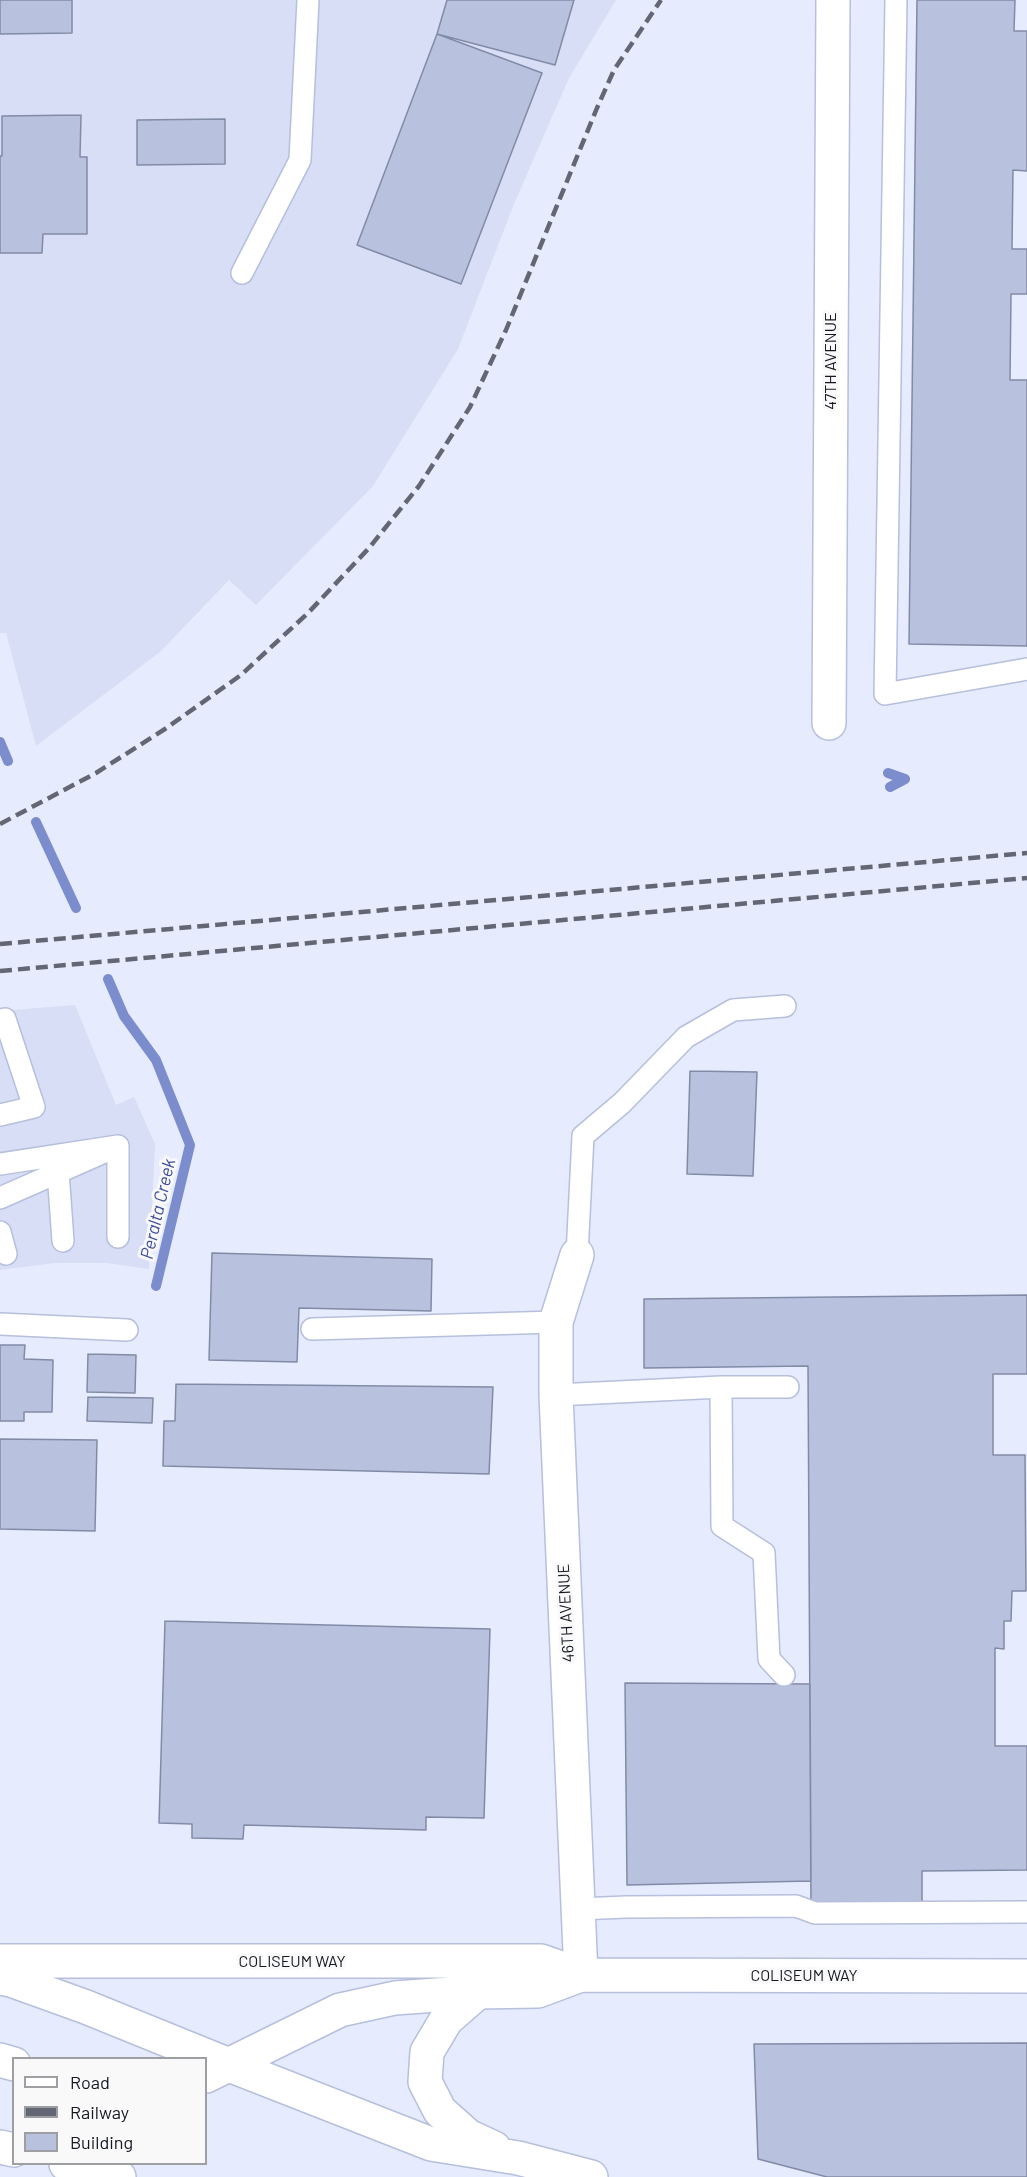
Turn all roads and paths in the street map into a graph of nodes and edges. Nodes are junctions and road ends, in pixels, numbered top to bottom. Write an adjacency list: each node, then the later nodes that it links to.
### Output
1 (308, 0): 4 (lane)
2 (833, 0): 6 (main road, 47TH AVENUE)
3 (896, 0): 5 (lane)
4 (242, 273)
5 (1027, 669)
6 (829, 723)
7 (785, 1006): 18 (lane)
8 (5, 1019): 9 (lane)
9 (0, 1115)
10 (118, 1146): 11 (lane); 12 (lane); 15 (lane)
11 (0, 1164)
12 (58, 1172): 13 (lane); 16 (lane)
13 (0, 1198)
14 (0, 1232): 17 (lane)
15 (118, 1237)
16 (63, 1241)
17 (6, 1254)
18 (577, 1255): 19 (main road, 46TH AVENUE)
19 (556, 1322): 21 (lane); 25 (main road, 46TH AVENUE)
20 (0, 1324): 22 (lane)
21 (312, 1329)
22 (127, 1330)
23 (721, 1386): 24 (lane); 25 (lane); 26 (lane)
24 (788, 1387)
25 (556, 1395): 27 (main road, 46TH AVENUE)
26 (784, 1675)
27 (579, 1909): 28 (lane); 30 (main road, 46TH AVENUE)
28 (1027, 1912)
29 (0, 1961): 30 (main road, COLISEUM WAY)
30 (581, 1975): 31 (main road, COLISEUM WAY); 33 (main road, COLISEUM WAY)
31 (1027, 1976)
32 (0, 1978): 34 (main road)
33 (478, 1992): 35 (main road, COLISEUM WAY); 36 (main road)
34 (189, 2057)
35 (218, 2071): 36 (main road)
36 (518, 2158): 39 (main road)
37 (74, 2165): 38 (main road)
38 (119, 2177)
39 (591, 2177)

